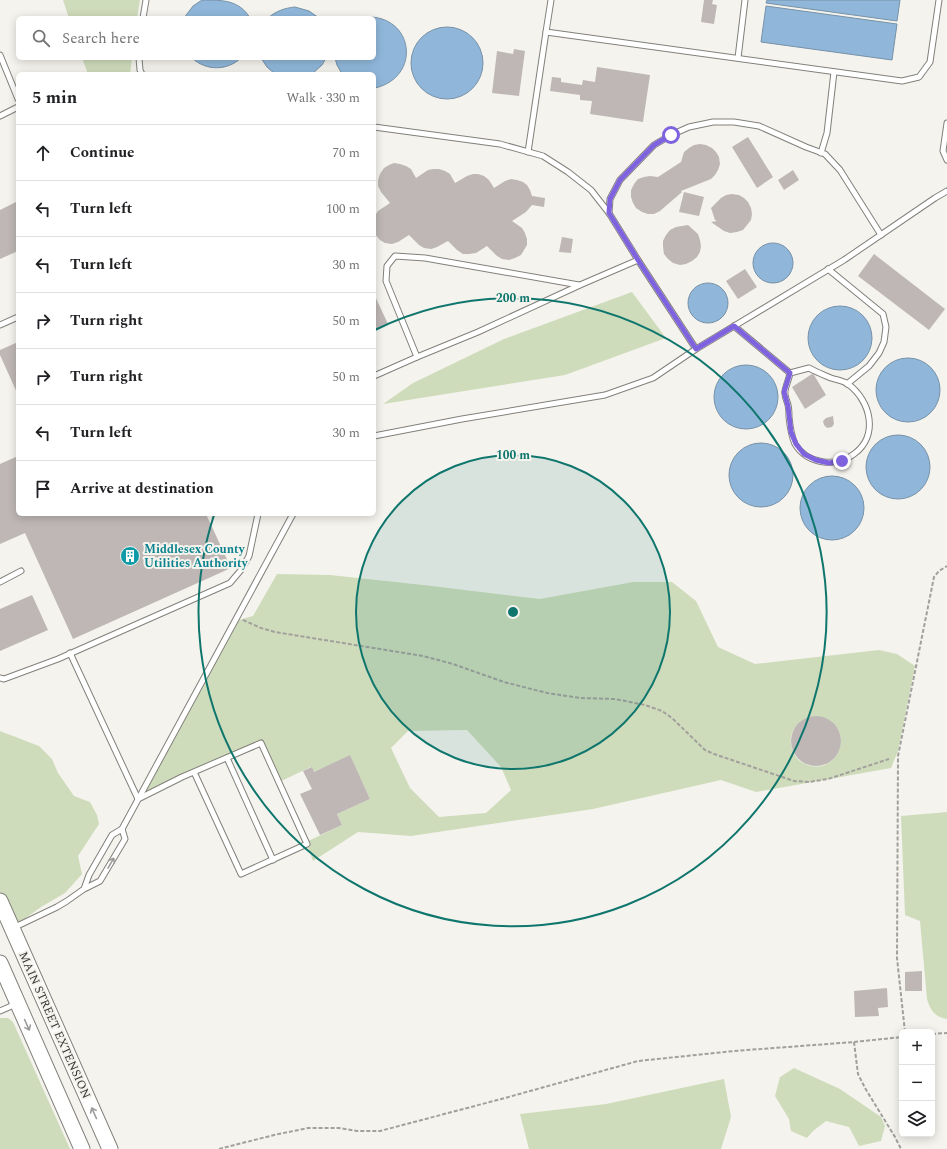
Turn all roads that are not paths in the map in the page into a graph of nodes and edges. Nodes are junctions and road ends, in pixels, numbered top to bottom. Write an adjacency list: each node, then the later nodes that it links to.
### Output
1 (146, 0): 5 (lane)
2 (551, 0): 6 (lane)
3 (745, 0): 8 (lane)
4 (939, 0): 11 (lane)
5 (143, 16)
6 (546, 32): 8 (lane); 17 (lane)
7 (0, 55): 12 (lane)
8 (738, 58): 11 (lane)
9 (139, 60): 10 (lane)
10 (141, 72)
11 (834, 72): 18 (lane)
12 (16, 94)
13 (16, 108): 14 (lane)
14 (0, 116)
15 (947, 123): 19 (lane)
16 (376, 126): 17 (lane)
17 (528, 152): 21 (lane)
18 (820, 152): 21 (lane); 22 (lane)
19 (947, 160)
20 (947, 191): 22 (lane)
21 (609, 213): 23 (lane)
22 (881, 235): 24 (lane)
23 (638, 260): 25 (lane); 29 (lane)
24 (828, 269): 28 (lane); 33 (lane)
25 (580, 285): 30 (lane); 30 (lane)
26 (16, 318): 27 (lane)
27 (0, 326)
28 (734, 326): 29 (lane); 31 (lane)
29 (696, 349): 34 (lane)
30 (417, 357): 32 (lane)
31 (790, 373): 33 (lane); 33 (lane)
32 (376, 375)
33 (848, 384)
34 (376, 436)
35 (258, 516): 39 (lane)
36 (292, 516): 43 (lane)
37 (21, 571): 38 (lane)
38 (0, 582)
39 (70, 653): 40 (lane); 43 (lane)
40 (0, 678)
41 (227, 758): 42 (lane); 45 (lane); 45 (lane)
42 (194, 772): 43 (lane); 45 (lane)
43 (138, 799): 44 (lane)
44 (122, 829): 46 (lane); 46 (lane, one-way to 44)
45 (273, 860)
46 (84, 889): 48 (lane)
47 (0, 902): 48 (main road, MAIN STREET EXTENSION)
48 (6, 931): 53 (main road, MAIN STREET EXTENSION, one-way to 48)
49 (0, 963): 50 (main road, MAIN STREET EXTENSION)
50 (17, 1003): 51 (lane); 52 (main road, MAIN STREET EXTENSION, one-way to 52)
51 (0, 1010)
52 (82, 1149)
53 (110, 1149)

